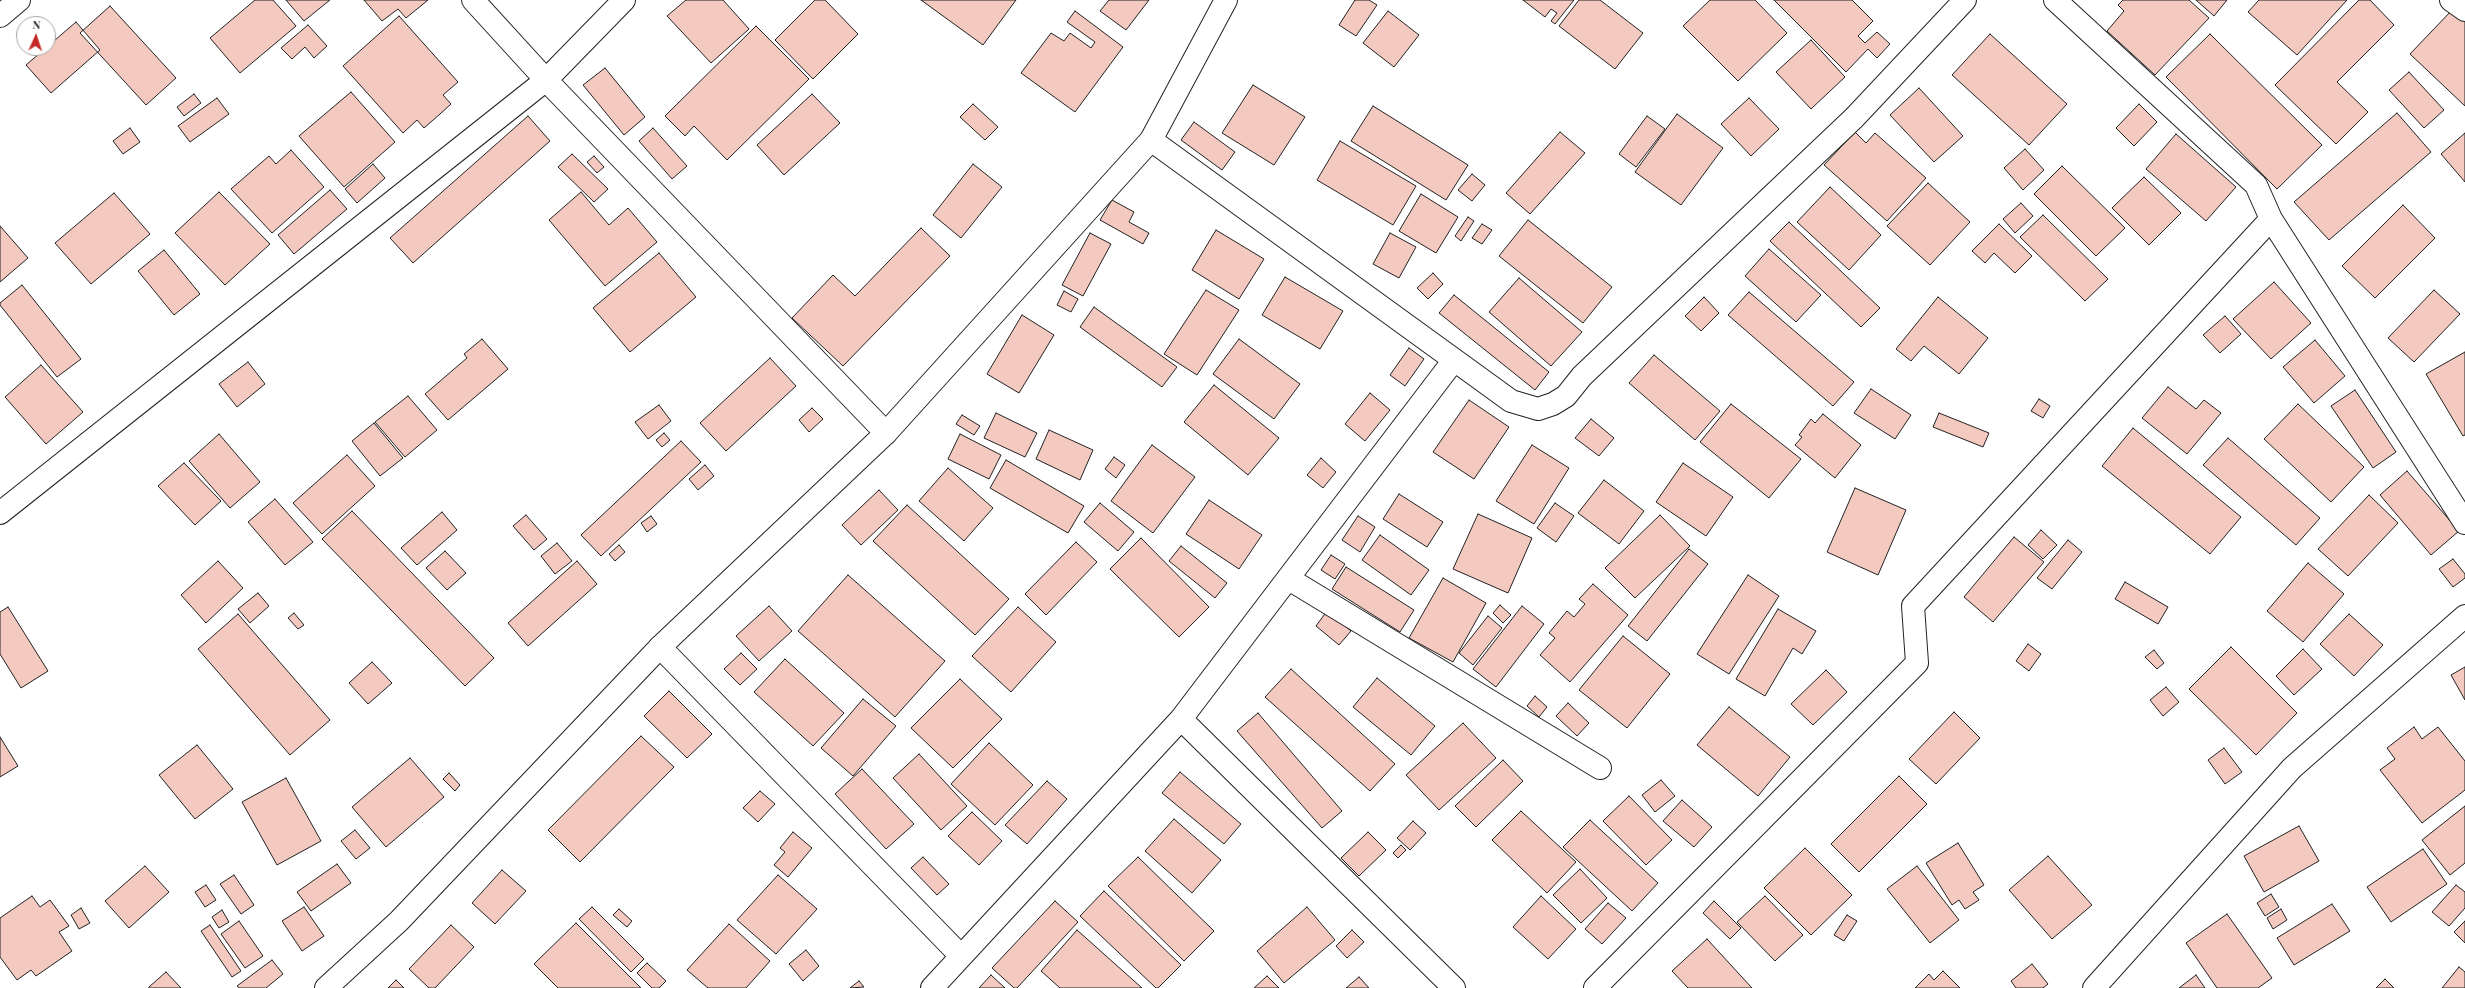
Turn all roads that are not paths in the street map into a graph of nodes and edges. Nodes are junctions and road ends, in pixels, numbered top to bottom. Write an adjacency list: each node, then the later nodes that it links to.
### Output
1 (19, 0): 9 (street)
2 (473, 0): 10 (street)
3 (624, 0): 10 (street)
4 (1226, 0): 11 (street)
5 (1966, 0): 13 (street)
6 (2054, 0): 12 (street)
7 (2452, 0): 8 (street)
8 (2465, 10)
9 (0, 16)
10 (546, 80): 14 (street); 15 (street)
11 (1151, 140): 13 (street); 14 (street)
12 (2271, 219): 16 (street); 26 (street)
13 (1454, 360): 17 (street)
14 (886, 432): 19 (street)
15 (0, 513)
16 (2465, 523)
17 (1289, 579): 20 (street); 21 (street)
18 (2465, 616): 27 (street)
19 (660, 647): 22 (street); 23 (street)
20 (1181, 719): 22 (street); 25 (street)
21 (1600, 768)
22 (961, 956): 24 (street)
23 (326, 988)
24 (932, 988)
25 (1454, 988)
26 (1595, 988)
27 (2094, 988)

